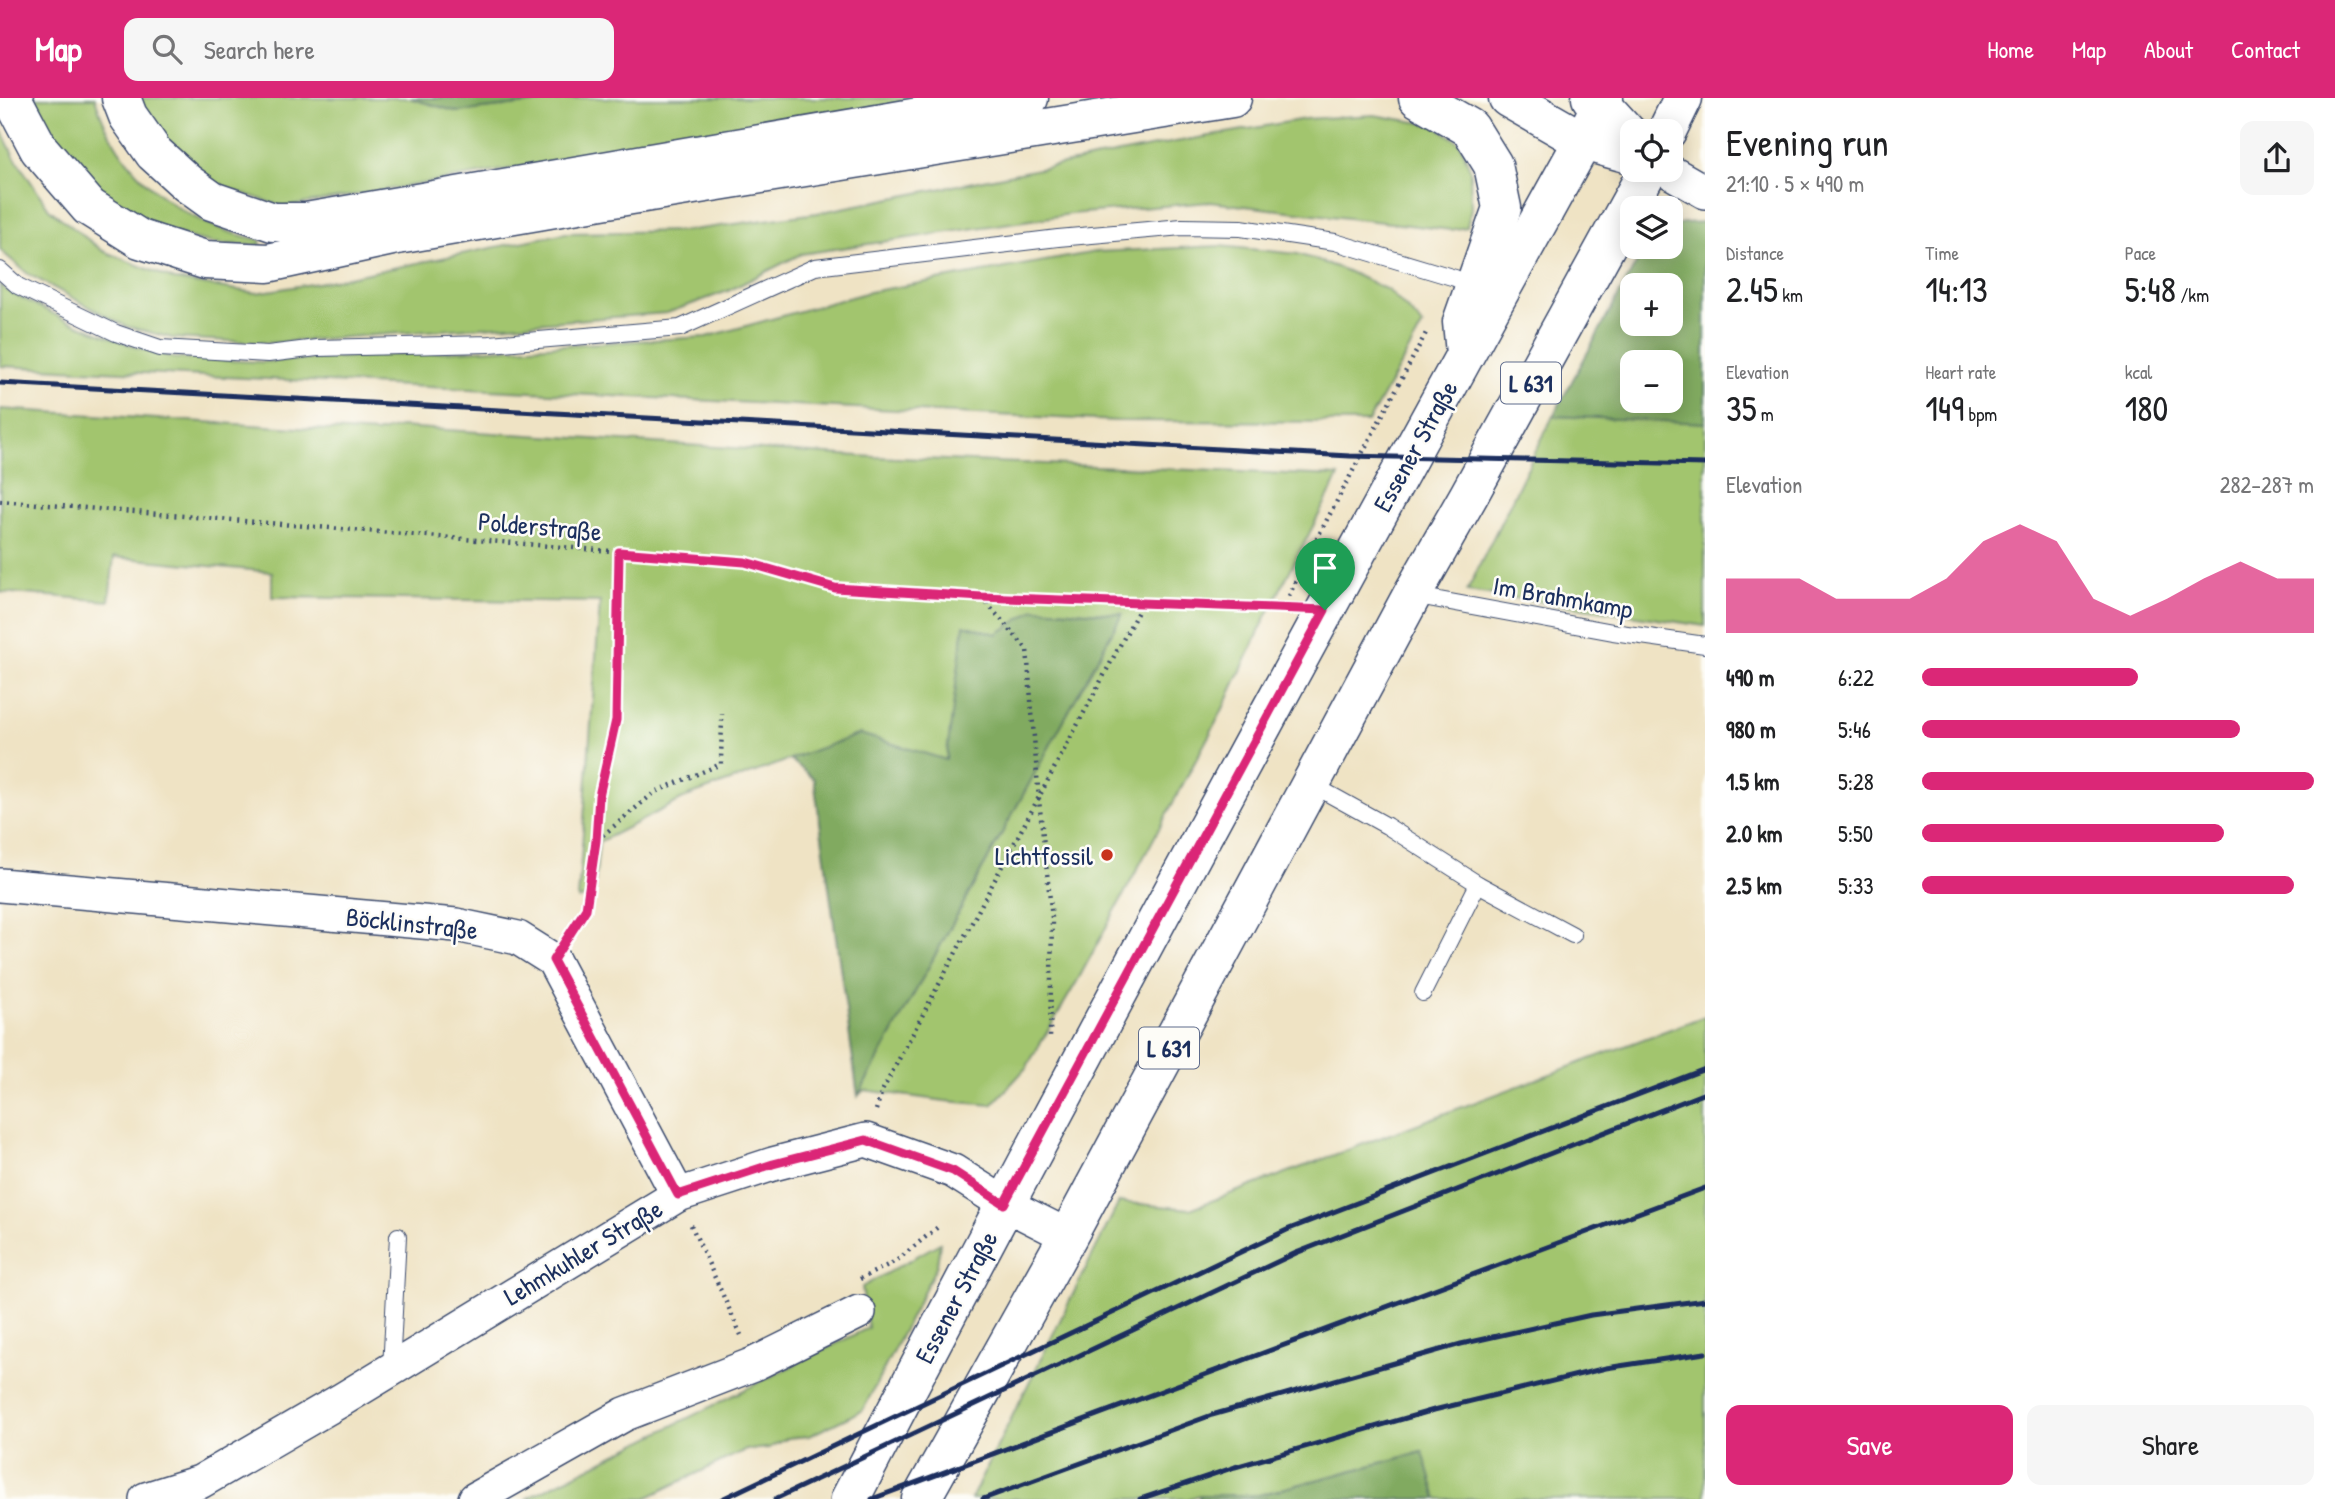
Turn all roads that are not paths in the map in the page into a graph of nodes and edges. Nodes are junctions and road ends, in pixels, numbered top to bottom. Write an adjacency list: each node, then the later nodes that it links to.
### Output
1 (12, 98): 4 (main road)
2 (121, 98): 3 (main road)
3 (1029, 98)
4 (1232, 98)
5 (1418, 98): 17 (main road)
6 (1508, 98): 11 (main road)
7 (1683, 98): 9 (main road)
8 (1599, 100): 10 (main road); 11 (main road, Essener Straße / L 631)
9 (1673, 119)
10 (1620, 124)
11 (1583, 141): 12 (main road); 18 (main road, Essener Straße / L 631)
12 (1620, 151)
13 (1683, 179): 15 (street)
14 (1641, 182): 19 (main road, L 631)
15 (1705, 192)
16 (0, 270): 17 (lane)
17 (1474, 287): 18 (main road)
18 (1465, 354): 27 (main road, Essener Straße / L 631)
19 (1412, 595): 20 (lane, Im Brahmkamp); 21 (main road, L 631)
20 (1705, 645)
21 (1311, 784): 22 (lane); 29 (main road, L 631)
22 (1478, 884): 24 (lane); 25 (lane)
23 (0, 885): 26 (street, Böcklinstraße)
24 (1573, 935)
25 (1423, 993)
26 (678, 1195): 27 (street, Lehmkuhler Straße); 31 (street, Lehmkuhler Straße)
27 (1004, 1204): 29 (street); 35 (main road, Essener Straße / L 631)
28 (398, 1236): 31 (lane)
29 (1068, 1236): 36 (main road, L 631)
30 (859, 1312): 34 (street)
31 (391, 1368): 32 (street, Lehmkuhler Straße)
32 (207, 1490): 33 (street, Lehmkuhler Straße)
33 (146, 1499)
34 (475, 1499)
35 (850, 1499)
36 (920, 1499)

